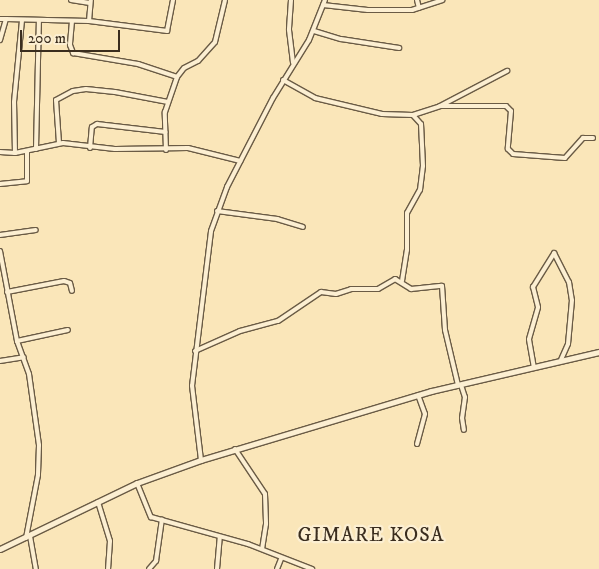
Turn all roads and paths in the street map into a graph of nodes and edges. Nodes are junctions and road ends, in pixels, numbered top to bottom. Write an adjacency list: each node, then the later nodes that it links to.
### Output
1 (71, 0): 8 (street)
2 (173, 0): 16 (street)
3 (225, 0): 22 (street)
4 (291, 0): 20 (street)
5 (325, 0): 9 (street)
6 (417, 0): 10 (street)
7 (442, 0): 10 (street)
8 (90, 1): 16 (street)
9 (323, 5): 10 (street); 17 (street)
10 (419, 8)
11 (0, 19): 12 (street)
12 (6, 20): 13 (street); 18 (street)
13 (22, 20): 14 (street); 35 (street)
14 (39, 20): 15 (street); 31 (street)
15 (72, 21): 16 (street); 22 (street)
16 (88, 21)
17 (314, 31): 19 (street); 20 (street)
18 (0, 40)
19 (399, 48)
20 (293, 63): 23 (street)
21 (507, 71): 25 (street)
22 (177, 77): 24 (street)
23 (283, 80): 26 (street); 36 (street)
24 (168, 102): 27 (street); 29 (street)
25 (440, 106): 26 (street); 28 (street)
26 (413, 115): 45 (street)
27 (166, 132): 30 (street); 32 (street)
28 (593, 138)
29 (58, 143): 30 (street); 31 (street)
30 (90, 148): 32 (street)
31 (36, 149): 33 (street)
32 (166, 150): 37 (street)
33 (27, 151): 35 (street); 39 (street)
34 (0, 152): 35 (street)
35 (16, 153)
36 (240, 161): 37 (street); 38 (street)
37 (234, 162): 38 (street)
38 (237, 168): 40 (street)
39 (0, 184)
40 (217, 211): 41 (street); 50 (street)
41 (303, 227)
42 (36, 230): 43 (street)
43 (0, 236)
44 (0, 252): 47 (street)
45 (402, 281): 50 (street); 56 (street)
46 (72, 291): 47 (street)
47 (7, 292): 49 (street)
48 (68, 330): 49 (street)
49 (17, 341): 52 (street)
50 (195, 350): 61 (street)
51 (599, 352): 53 (street)
52 (24, 357): 54 (street); 65 (street)
53 (561, 360): 55 (street); 55 (street)
54 (0, 361)
55 (534, 368): 56 (street)
56 (460, 385): 57 (street); 58 (street)
57 (418, 395): 59 (street); 60 (street)
58 (464, 430)
59 (417, 444)
60 (235, 449): 61 (street); 68 (street)
61 (201, 460): 62 (street)
62 (137, 483): 63 (street); 64 (street)
63 (98, 502): 65 (street); 71 (street)
64 (162, 519): 66 (street); 72 (street)
65 (28, 537): 67 (street); 70 (street)
66 (220, 537): 68 (street); 73 (street)
67 (0, 549)
68 (262, 549): 69 (street)
69 (281, 559): 74 (street); 75 (street)
70 (36, 569)
71 (108, 569)
72 (149, 569)
73 (216, 569)
74 (277, 569)
75 (312, 569)

